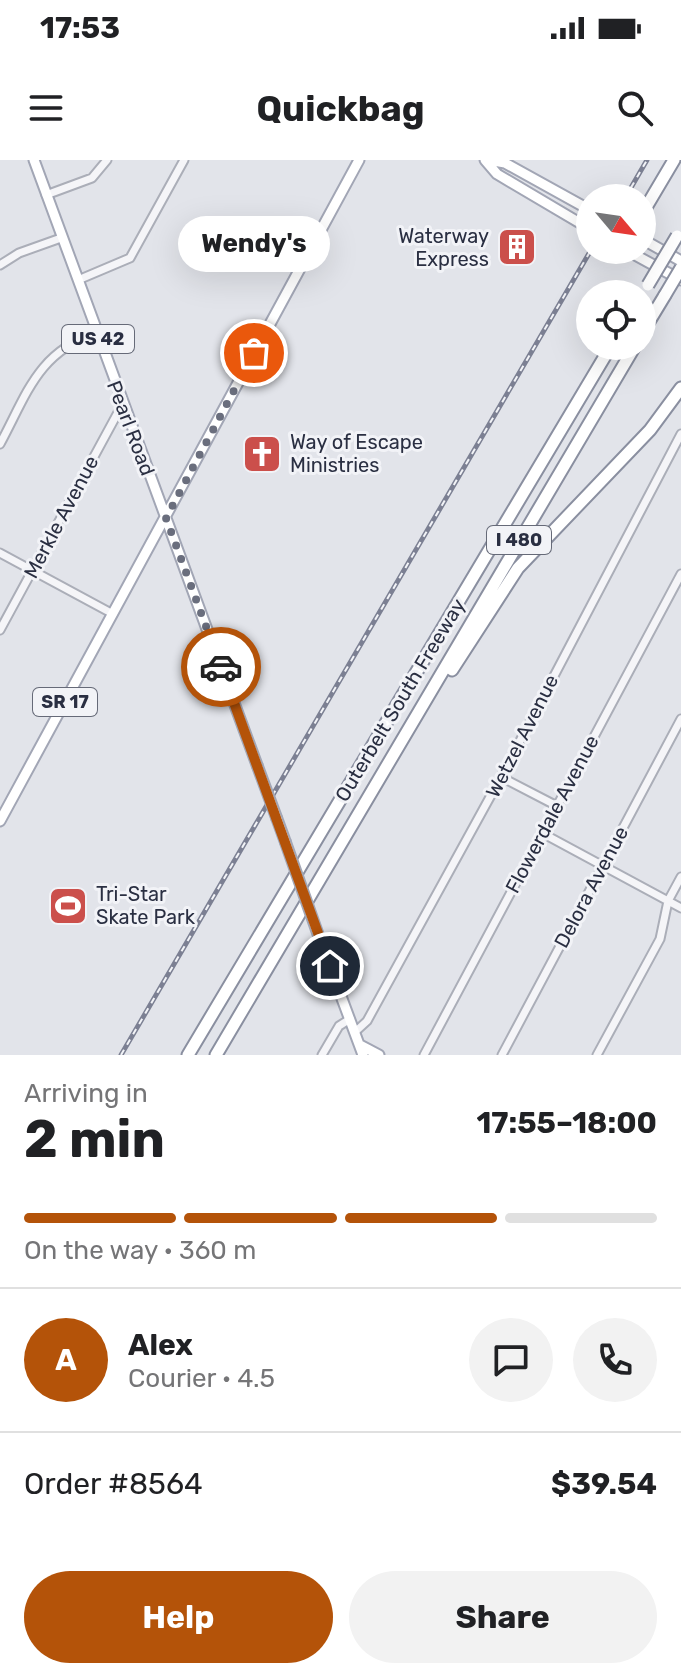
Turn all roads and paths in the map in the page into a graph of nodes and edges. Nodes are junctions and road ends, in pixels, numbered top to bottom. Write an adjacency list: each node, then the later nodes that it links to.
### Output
1 (34, 160): 8 (main road, Pearl Road / US 42)
2 (107, 160): 8 (street)
3 (184, 160): 18 (street)
4 (359, 160): 29 (main road, SR 17)
5 (487, 160): 9 (main road); 10 (main road)
6 (674, 160): 7 (highway)
7 (656, 190)
8 (46, 195): 12 (main road, Pearl Road / US 42)
9 (576, 202)
10 (576, 221)
11 (679, 232): 19 (highway, bridge)
12 (61, 238): 16 (street); 18 (main road, Pearl Road / US 42)
13 (656, 247): 14 (main road)
14 (681, 261)
15 (652, 264): 20 (main road)
16 (0, 265)
17 (681, 268): 21 (highway, bridge)
18 (78, 280): 22 (main road, Pearl Road / US 42)
19 (651, 280)
20 (681, 280)
21 (656, 310)
22 (96, 332): 26 (main road, Pearl Road / US 42); 28 (street)
23 (603, 360): 48 (highway, Outerbelt South Freeway / I 480)
24 (627, 360): 36 (highway, Outerbelt South Freeway / I 480)
25 (681, 388): 36 (highway)
26 (122, 405): 29 (main road, Pearl Road / US 42); 31 (street, Merkle Avenue)
27 (681, 434): 37 (street, Wetzel Avenue)
28 (0, 444)
29 (166, 518): 33 (main road, SR 17); 45 (main road, Pearl Road / US 42, bridge)
30 (0, 553): 31 (street)
31 (32, 571): 33 (street); 34 (street, Merkle Avenue)
32 (681, 574): 38 (street, Flowerdale Avenue)
33 (113, 614): 39 (main road, SR 17)
34 (0, 630)
35 (681, 719): 41 (street, Delora Avenue)
36 (405, 736): 49 (highway, Outerbelt South Freeway / I 480)
37 (501, 777): 38 (street); 46 (street, Wetzel Avenue)
38 (557, 806): 40 (street, Flowerdale Avenue)
39 (0, 821)
40 (542, 833): 41 (street); 52 (street, Flowerdale Avenue)
41 (603, 865): 43 (street); 53 (street, Delora Avenue)
42 (681, 877): 43 (street)
43 (668, 901): 44 (street); 54 (street)
44 (681, 908)
45 (350, 1019): 46 (main road, Pearl Road / US 42); 50 (street)
46 (355, 1032): 47 (main road, Pearl Road / US 42)
47 (361, 1050): 51 (main road)
48 (188, 1055)
49 (216, 1055)
50 (322, 1055)
51 (379, 1055)
52 (424, 1055)
53 (502, 1055)
54 (597, 1055)

